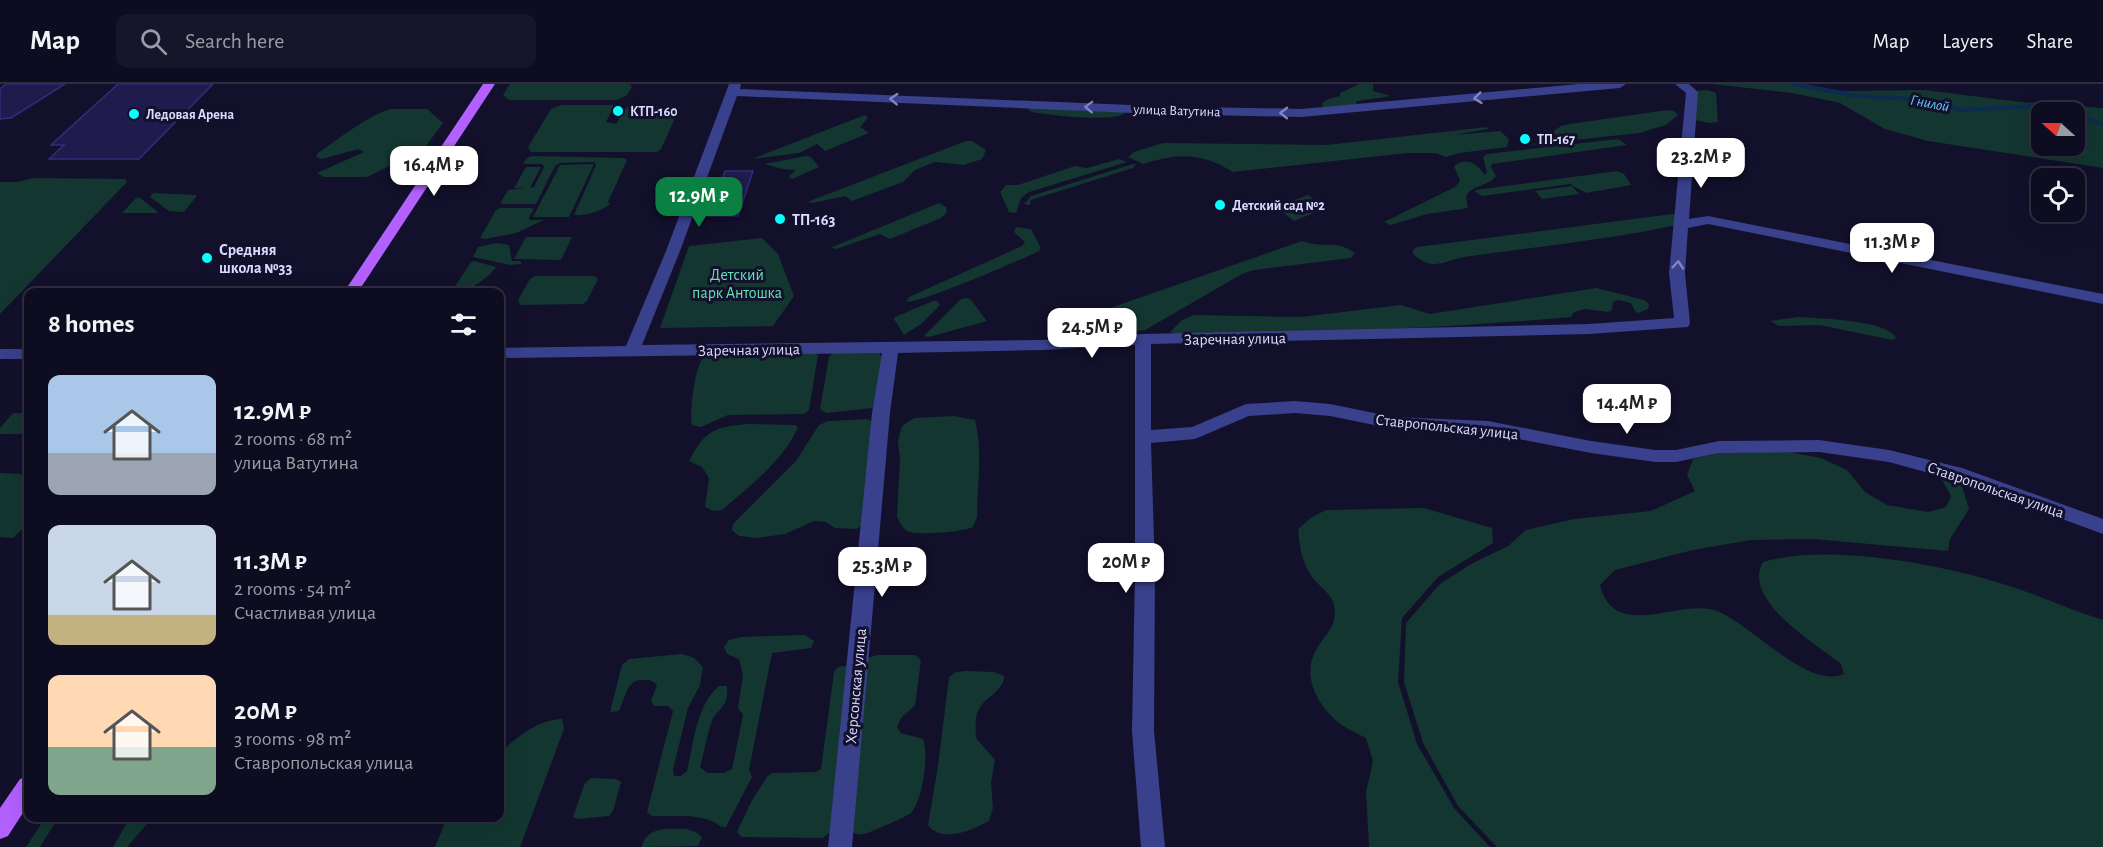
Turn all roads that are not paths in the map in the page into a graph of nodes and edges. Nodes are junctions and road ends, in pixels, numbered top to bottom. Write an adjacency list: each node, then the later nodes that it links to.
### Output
1 (489, 84): 6 (main road)
2 (1620, 84): 4 (street, улица Ватутина, one-way to 4)
3 (1681, 84): 5 (street)
4 (734, 88): 10 (street, улица Ватутина)
5 (1682, 225): 7 (street); 8 (street, Заречная улица, one-way to 5)
6 (354, 288)
7 (2103, 298)
8 (1143, 339): 9 (street, Заречная улица); 14 (street)
9 (891, 346): 10 (street, Заречная улица); 18 (street, Херсонская улица)
10 (632, 350): 11 (street, Заречная улица)
11 (504, 352)
12 (0, 354): 13 (street)
13 (24, 354)
14 (1142, 437): 15 (street, Ставропольская улица); 19 (street)
15 (2103, 527)
16 (24, 792): 17 (main road)
17 (0, 828)
18 (840, 847)
19 (1153, 847)

